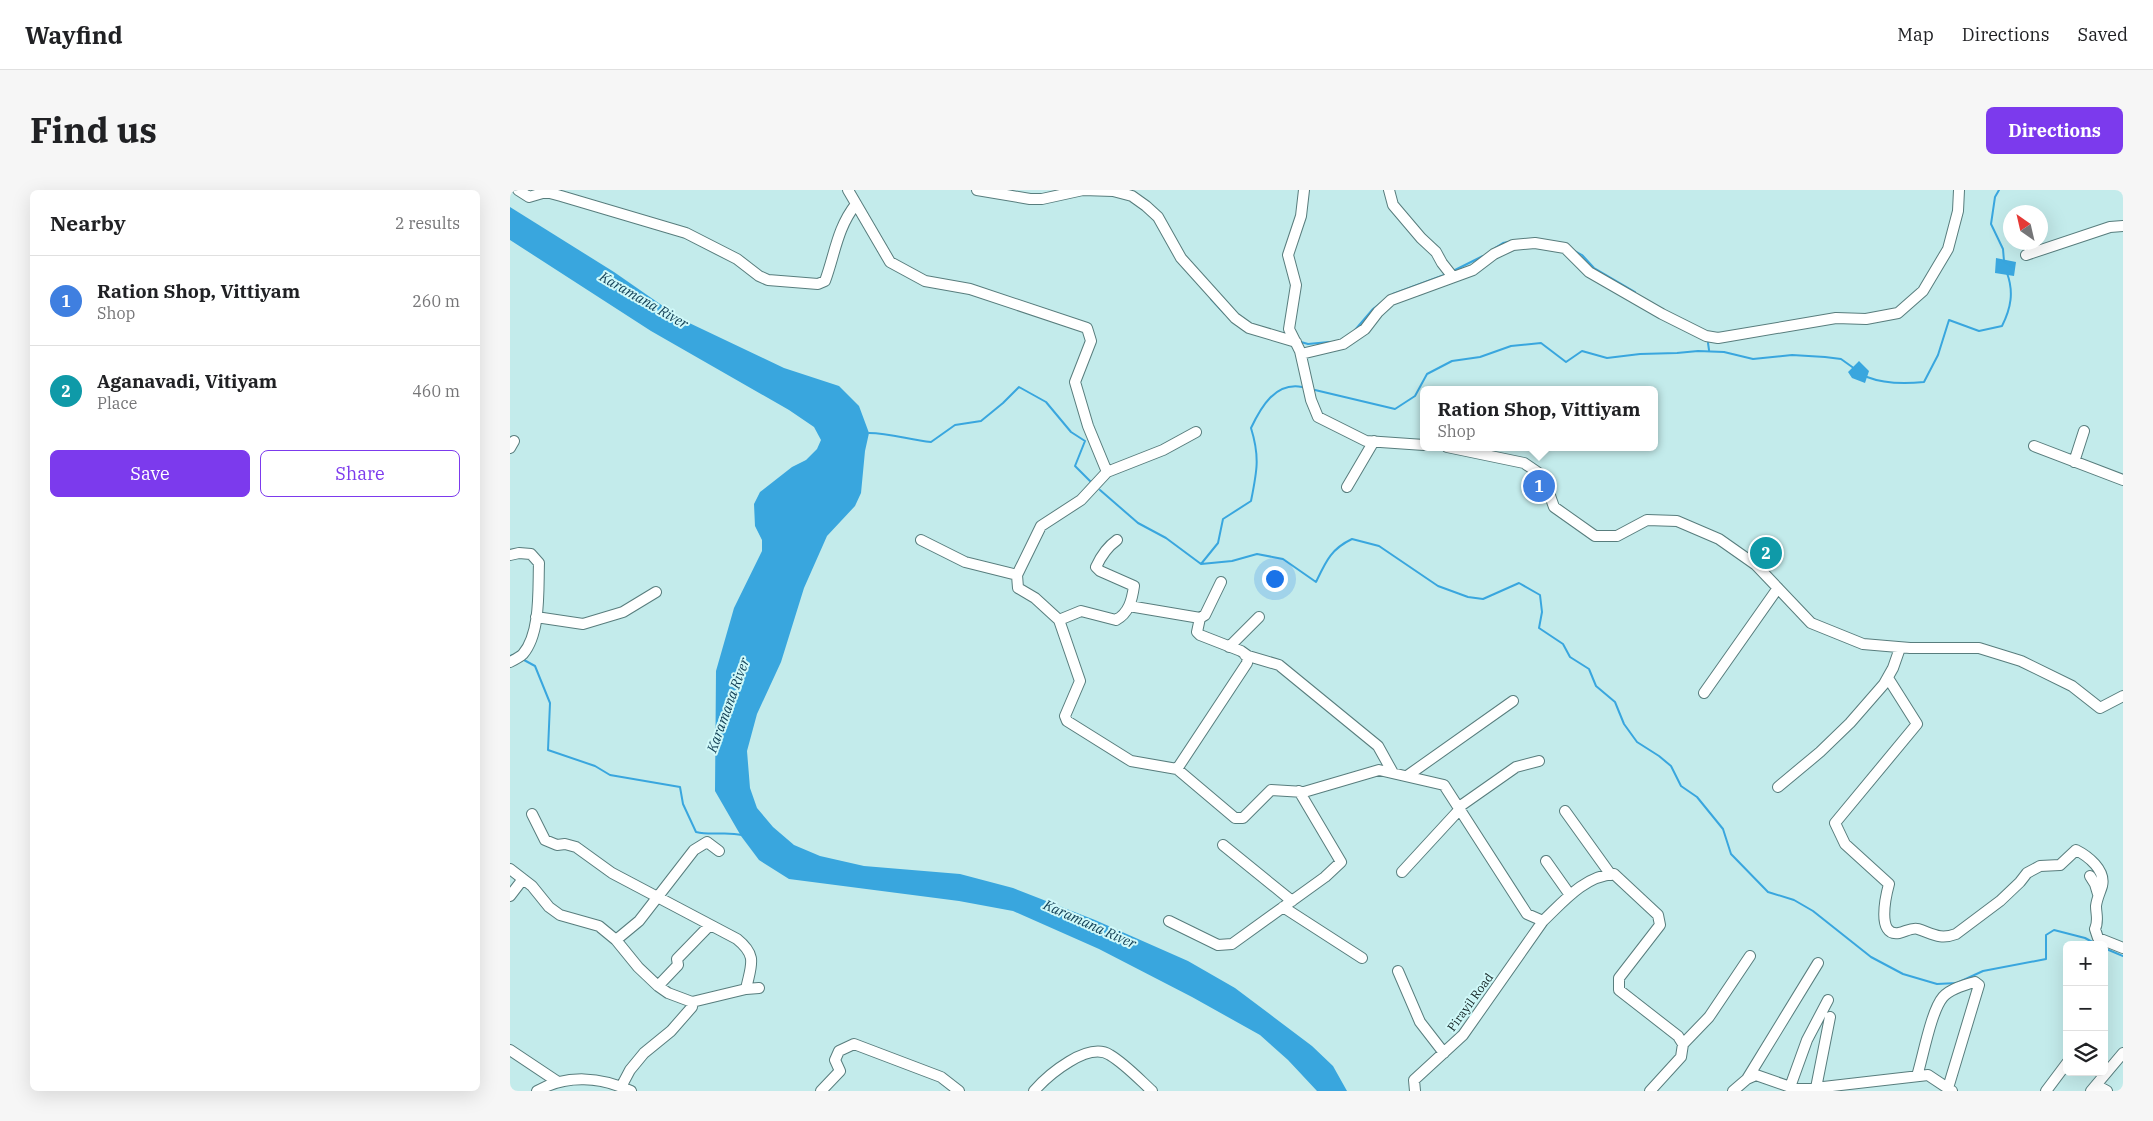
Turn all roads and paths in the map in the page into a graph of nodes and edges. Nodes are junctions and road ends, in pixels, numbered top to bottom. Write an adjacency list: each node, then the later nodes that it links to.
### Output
1 (518, 190): 7 (street)
2 (848, 190): 7 (street)
3 (977, 190): 11 (street)
4 (1304, 190): 11 (street)
5 (1389, 190): 10 (street)
6 (1959, 190): 10 (street)
7 (856, 204): 20 (street)
8 (2123, 226): 9 (street)
9 (2026, 255)
10 (1451, 274): 12 (street)
11 (1296, 342): 12 (street)
12 (1300, 354): 15 (street)
13 (2084, 431): 19 (street)
14 (1196, 432): 20 (street)
15 (1374, 441): 16 (street); 22 (street)
16 (1420, 445)
17 (2034, 446): 19 (street)
18 (1466, 451): 28 (street)
19 (2074, 462): 21 (street)
20 (1107, 472): 26 (street)
21 (2123, 480)
22 (1348, 487)
23 (921, 540): 26 (street)
24 (1117, 540): 30 (street)
25 (510, 555): 31 (street)
26 (1017, 575): 34 (street)
27 (1221, 582): 33 (street)
28 (1778, 588): 36 (street); 40 (street)
29 (656, 592): 31 (street)
30 (1128, 606): 33 (street); 34 (street)
31 (536, 617): 38 (street)
32 (1259, 617): 35 (street)
33 (1200, 618): 35 (street)
34 (1059, 620): 44 (street)
35 (1229, 647): 37 (street)
36 (1900, 648): 39 (street); 41 (street)
37 (1245, 654): 44 (street); 45 (street)
38 (510, 662)
39 (1886, 681): 47 (street); 60 (street)
40 (1704, 693)
41 (2123, 696)
42 (1513, 702): 46 (street)
43 (1539, 761): 49 (street)
44 (1177, 769): 48 (street)
45 (1393, 773): 46 (street); 48 (street)
46 (1407, 776): 49 (street)
47 (1778, 787)
48 (1299, 791): 64 (street)
49 (1460, 808): 56 (street); 67 (street)
50 (1564, 811): 57 (street)
51 (532, 814): 63 (street)
52 (1223, 845): 64 (street)
53 (719, 851): 63 (street)
54 (1546, 862): 61 (street)
55 (510, 869): 59 (street)
56 (1402, 872)
57 (1611, 875): 61 (street, Pirayil Road); 81 (street)
58 (2090, 876): 60 (street)
59 (523, 879): 62 (street); 69 (street)
60 (2098, 894): 70 (street)
61 (1570, 895): 67 (street, Pirayil Road)
62 (510, 896)
63 (657, 896): 68 (street); 69 (street)
64 (1292, 901): 65 (street)
65 (1283, 907): 66 (street); 72 (street)
66 (1169, 921)
67 (1543, 921): 83 (street, Pirayil Road)
68 (710, 925): 75 (street); 77 (street)
69 (616, 940): 75 (street)
70 (2123, 948)
71 (1750, 956): 81 (street)
72 (1362, 958)
73 (1818, 963): 87 (street)
74 (1398, 971): 83 (street)
75 (658, 986): 79 (street)
76 (760, 988): 77 (street)
77 (746, 989): 79 (street)
78 (1828, 1000): 94 (street)
79 (692, 1002): 90 (street)
80 (1830, 1017): 92 (street)
81 (1683, 1044): 103 (street)
82 (510, 1050): 89 (street)
83 (1444, 1053): 102 (street, Pirayil Road)
84 (2123, 1053): 93 (street)
85 (2063, 1068): 106 (street)
86 (1918, 1076): 91 (street); 95 (street); 95 (street)
87 (1747, 1079): 88 (street); 104 (street)
88 (1766, 1079): 94 (street); 105 (street)
89 (558, 1082): 90 (street); 96 (street)
90 (621, 1086): 97 (street)
91 (1851, 1087): 92 (street)
92 (1816, 1088): 94 (street)
93 (2093, 1088): 107 (street)
94 (1794, 1089)
95 (1950, 1090)
96 (537, 1091)
97 (631, 1091)
98 (820, 1091): 99 (street)
99 (960, 1091)
100 (1034, 1091): 101 (street)
101 (1152, 1091)
102 (1415, 1091)
103 (1650, 1091)
104 (1733, 1091)
105 (1770, 1091)
106 (2046, 1091)
107 (2107, 1091)

